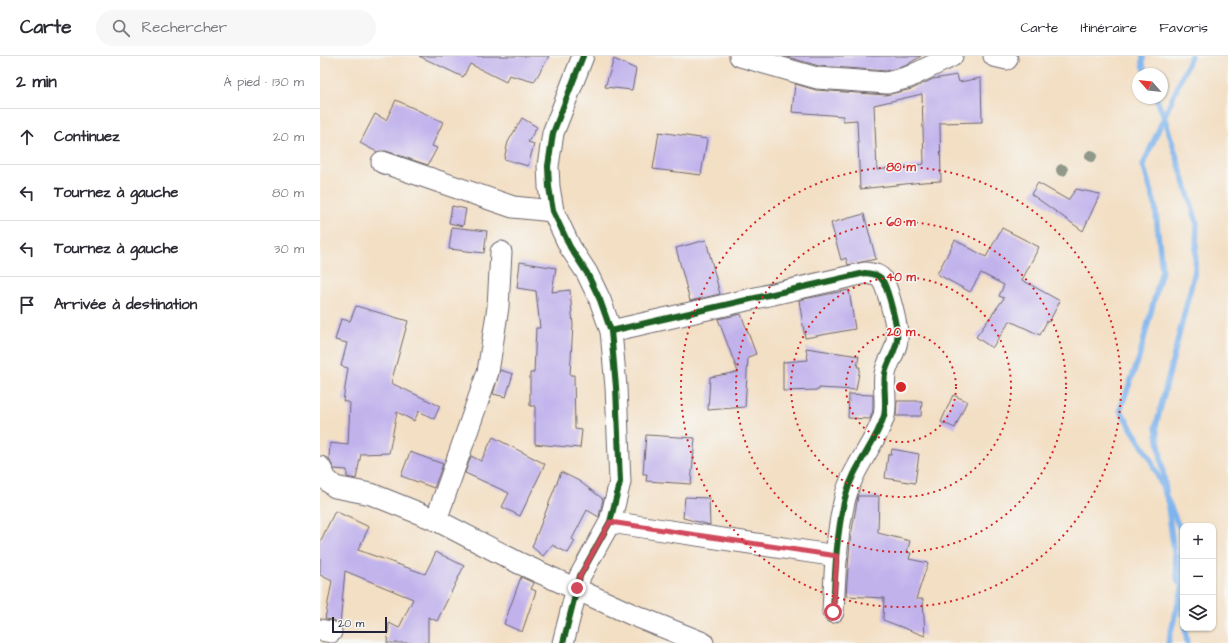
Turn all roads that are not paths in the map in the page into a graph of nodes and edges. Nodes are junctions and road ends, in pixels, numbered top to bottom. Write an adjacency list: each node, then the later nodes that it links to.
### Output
1 (583, 56): 5 (street)
2 (740, 56): 3 (street)
3 (952, 56)
4 (382, 162): 5 (street)
5 (553, 211): 7 (street)
6 (501, 252): 9 (street)
7 (611, 331): 10 (street); 11 (street)
8 (320, 467): 9 (street)
9 (436, 520): 12 (street)
10 (610, 522): 11 (street); 12 (street)
11 (837, 556): 13 (street)
12 (577, 588): 14 (street); 15 (street)
13 (833, 612)
14 (563, 643)
15 (703, 643)

